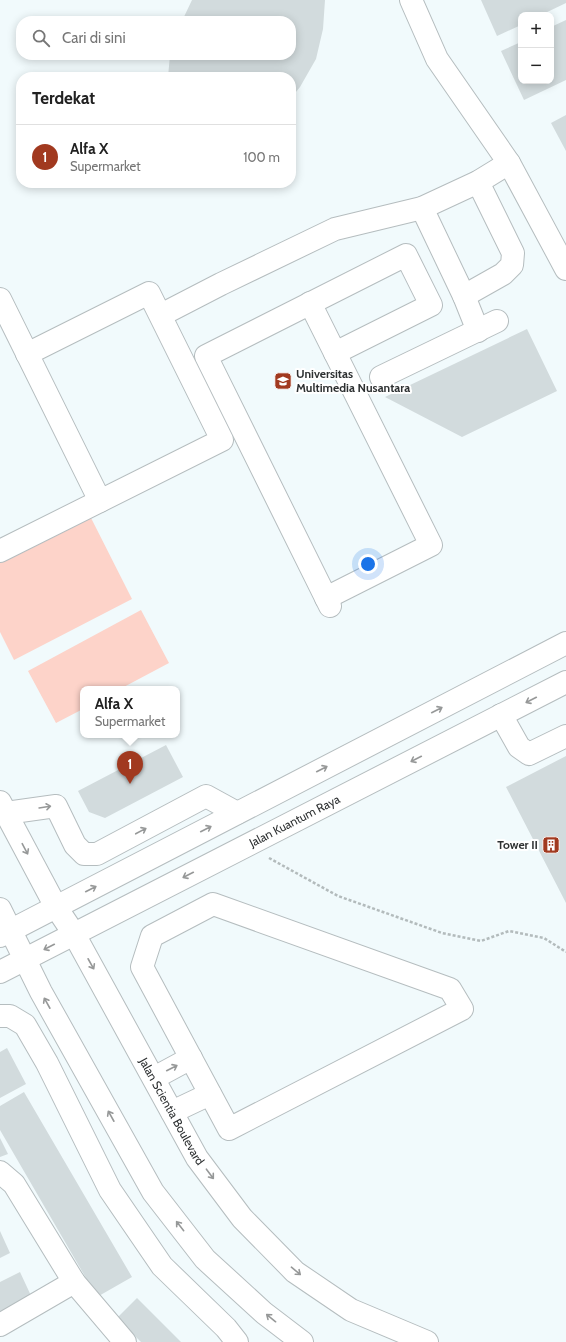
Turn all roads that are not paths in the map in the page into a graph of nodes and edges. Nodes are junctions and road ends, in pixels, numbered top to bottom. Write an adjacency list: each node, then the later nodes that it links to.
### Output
1 (410, 0): 2 (street)
2 (509, 163): 3 (street); 5 (street)
3 (478, 182): 4 (street); 6 (street)
4 (422, 208): 6 (street); 9 (street)
5 (566, 269)
6 (464, 296): 11 (street)
7 (0, 299): 12 (street)
8 (310, 303): 13 (street); 13 (street); 16 (street)
9 (161, 315): 14 (street); 17 (street)
10 (497, 321): 11 (street)
11 (478, 331): 15 (street)
12 (7, 333): 14 (street)
13 (335, 353): 16 (street)
14 (27, 354): 18 (street)
15 (381, 377)
16 (231, 406): 17 (street)
17 (210, 416): 18 (street)
18 (100, 501): 19 (street)
19 (0, 551)
20 (566, 643): 25 (street, one-way to 20)
21 (566, 682): 22 (street, Jalan Kuantum Raya, one-way to 22)
22 (501, 715): 23 (street); 29 (street, Jalan Kuantum Raya, one-way to 29)
23 (566, 736)
24 (3, 808): 25 (street, one-way to 25); 26 (street, Jalan Scientia Boulevard, one-way to 26)
25 (236, 813): 26 (street, one-way to 25)
26 (56, 906): 28 (street); 29 (street, Jalan Scientia Boulevard)
27 (0, 909): 28 (street)
28 (6, 933): 30 (street)
29 (74, 934): 30 (street, Jalan Kuantum Raya, one-way to 30); 34 (street, Jalan Scientia Boulevard, one-way to 34)
30 (24, 959): 31 (street, Jalan Kuantum Raya); 43 (street, one-way to 30)
31 (0, 972)
32 (0, 1016): 42 (street)
33 (191, 1058): 34 (street, one-way to 33); 35 (street); 35 (street)
34 (154, 1078): 36 (street, Jalan Scientia Boulevard)
35 (210, 1094): 36 (street)
36 (172, 1112): 40 (street, Jalan Scientia Boulevard, one-way to 40)
37 (0, 1172): 38 (street)
38 (74, 1282): 39 (street); 41 (street)
39 (0, 1325)
40 (404, 1338): 44 (street, Jalan Scientia Boulevard)
41 (126, 1342)
42 (237, 1342)
43 (302, 1342)
44 (427, 1342)

